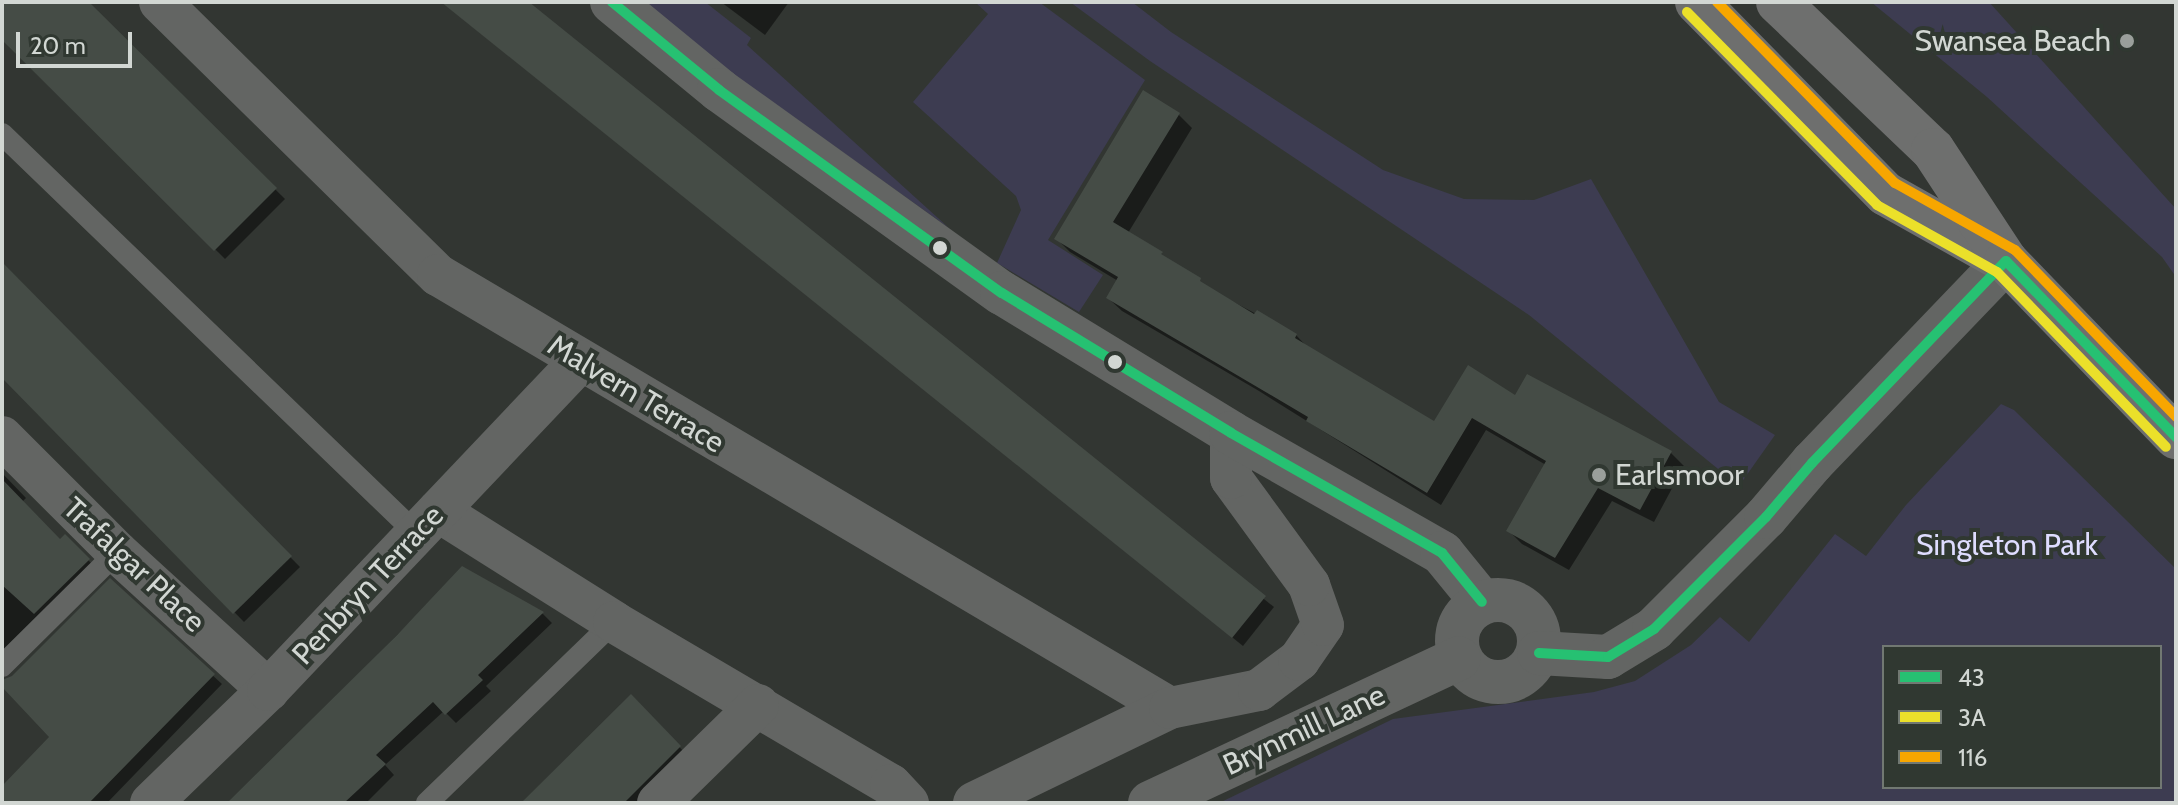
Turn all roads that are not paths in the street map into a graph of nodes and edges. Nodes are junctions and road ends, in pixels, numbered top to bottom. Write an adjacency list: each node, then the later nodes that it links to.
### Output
1 (160, 2): 7 (street, Malvern Terrace)
2 (612, 2): 8 (street)
3 (1697, 2): 6 (main road)
4 (1778, 2): 6 (main road)
5 (2, 134): 11 (lane)
6 (2006, 261): 10 (main road); 15 (street)
7 (580, 361): 11 (street, Penbryn Terrace); 20 (street, Malvern Terrace)
8 (1231, 433): 13 (street); 20 (street)
9 (2, 437): 12 (street, Trafalgar Place)
10 (2176, 437)
11 (428, 523): 14 (street); 18 (street, Penbryn Terrace)
12 (117, 552): 17 (lane); 18 (street, Trafalgar Place)
13 (1482, 602): 15 (street); 16 (street)
14 (614, 622): 19 (street); 22 (lane)
15 (1539, 653): 16 (street)
16 (1459, 658): 26 (street, Brynmill Lane)
17 (2, 666)
18 (268, 690): 21 (street, Penbryn Terrace)
19 (758, 705): 23 (street); 24 (street)
20 (1170, 708): 25 (street)
21 (151, 803)
22 (427, 803)
23 (658, 803)
24 (908, 803)
25 (974, 803)
26 (1150, 803)

